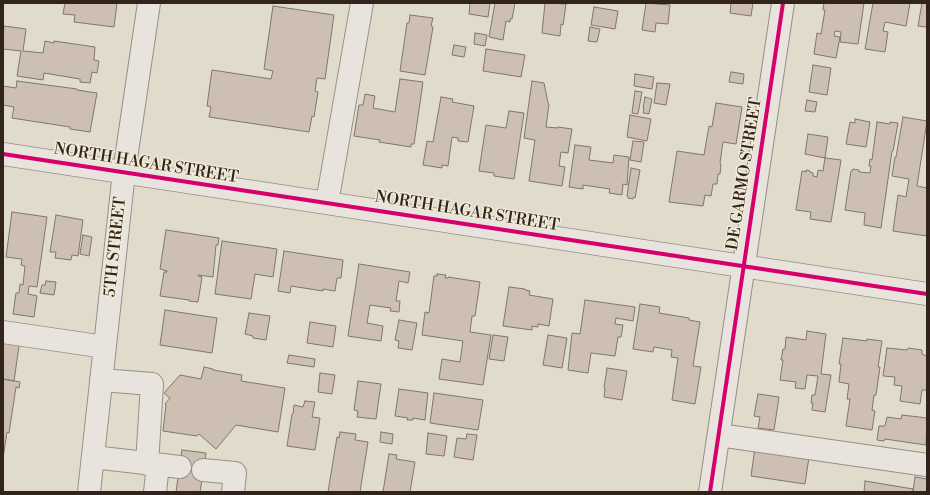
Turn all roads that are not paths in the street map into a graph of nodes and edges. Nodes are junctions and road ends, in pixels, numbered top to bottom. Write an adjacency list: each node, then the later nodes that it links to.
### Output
1 (149, 3): 5 (street, 5TH STREET)
2 (362, 3): 6 (street)
3 (783, 3): 7 (street, DE GARMO STREET)
4 (3, 154): 5 (street, NORTH HAGAR STREET)
5 (124, 172): 6 (street, NORTH HAGAR STREET); 10 (street, 5TH STREET)
6 (327, 203): 7 (street, NORTH HAGAR STREET)
7 (744, 266): 8 (street, NORTH HAGAR STREET); 12 (street, DE GARMO STREET)
8 (927, 294)
9 (3, 332): 10 (street)
10 (105, 347): 11 (street, 5TH STREET)
11 (101, 380): 13 (street, 5TH STREET); 14 (street)
12 (719, 435): 15 (street); 21 (street, DE GARMO STREET)
13 (92, 458): 14 (street); 18 (street, 5TH STREET)
14 (152, 464): 16 (street); 19 (street)
15 (927, 465)
16 (180, 467)
17 (203, 470): 20 (street)
18 (89, 492)
19 (155, 492)
20 (233, 492)
21 (710, 492)

